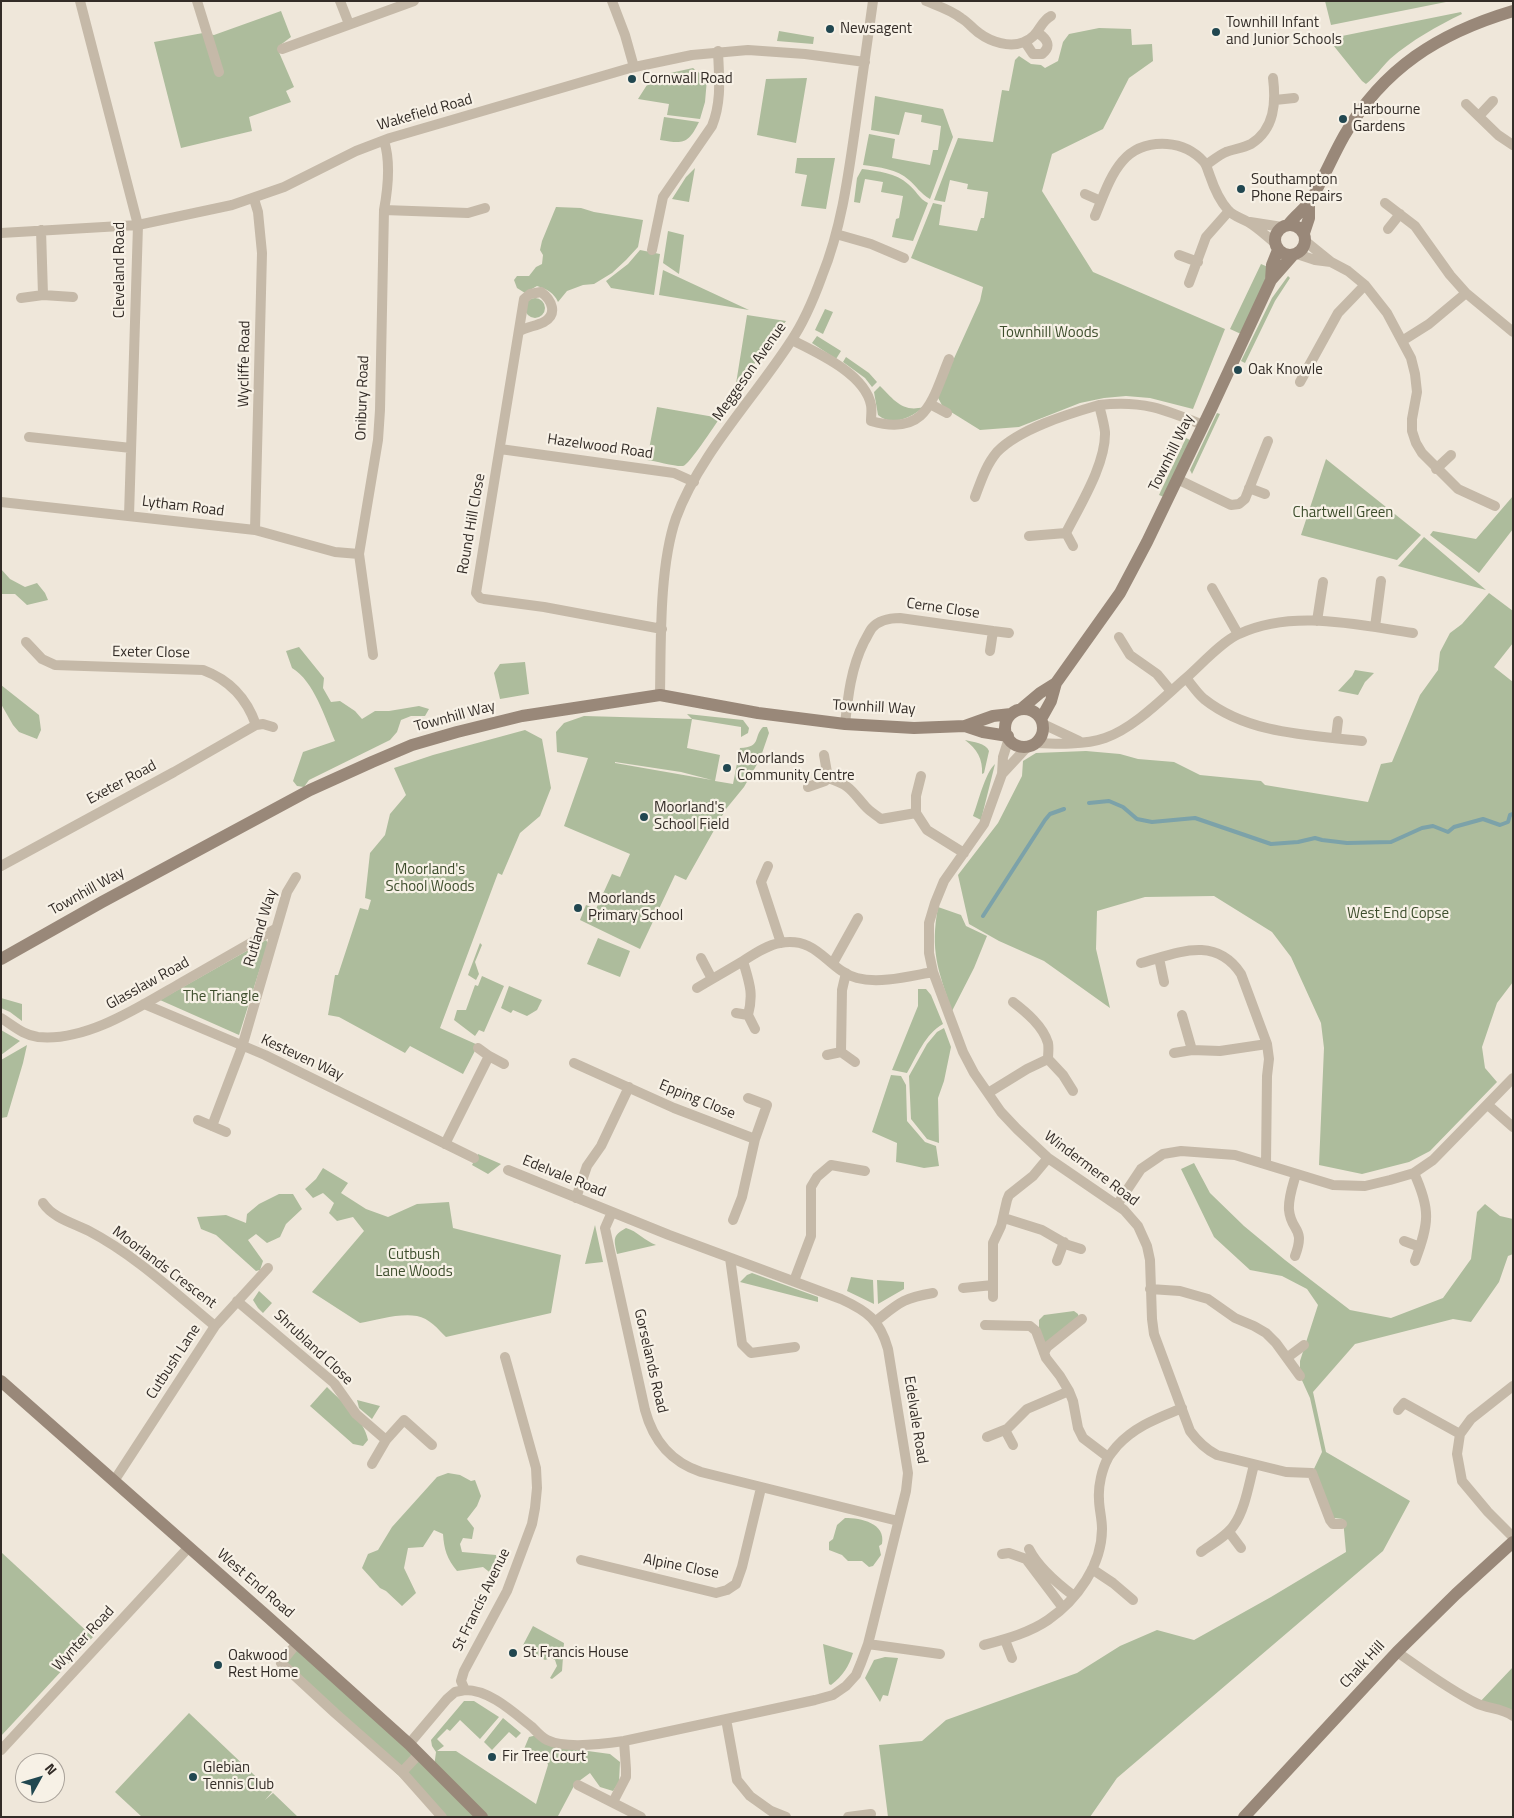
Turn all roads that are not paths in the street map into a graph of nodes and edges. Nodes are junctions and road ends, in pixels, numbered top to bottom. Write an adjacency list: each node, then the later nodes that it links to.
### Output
1 (80, 1): 38 (street, Cleveland Road)
2 (198, 1): 17 (street)
3 (340, 1): 10 (street)
4 (414, 1): 10 (street)
5 (612, 1): 16 (street)
6 (873, 1): 15 (street, Meggeson Avenue)
7 (926, 1): 12 (street)
8 (1513, 10): 30 (street)
9 (1051, 16): 11 (street)
10 (349, 24): 13 (street)
11 (1038, 33): 12 (street); 12 (street)
12 (1025, 42)
13 (282, 50)
14 (718, 51): 15 (street, Wakefield Road); 16 (street, Wakefield Road); 46 (street)
15 (865, 62): 43 (street, Meggeson Avenue)
16 (634, 67): 24 (street, Wakefield Road)
17 (219, 72)
18 (1273, 78): 20 (street)
19 (1294, 98): 20 (street)
20 (1276, 100): 26 (street)
21 (1493, 101): 23 (street)
22 (1466, 104): 23 (street)
23 (1479, 116): 25 (street)
24 (384, 140): 28 (street, Wakefield Road); 33 (street, Onibury Road)
25 (1513, 145)
26 (1206, 164): 29 (street); 34 (street)
27 (1085, 194): 29 (street)
28 (254, 199): 38 (street, Wakefield Road); 83 (street, Wycliffe Road)
29 (1101, 201): 36 (street)
30 (1309, 203): 39 (street); 44 (street)
31 (1385, 203): 35 (street)
32 (485, 208): 33 (street)
33 (384, 210): 87 (street, Onibury Road)
34 (1229, 211): 37 (street); 50 (street)
35 (1400, 214): 40 (street); 55 (street)
36 (1095, 216)
37 (1249, 222): 39 (street); 45 (street)
38 (138, 225): 41 (street, Wakefield Road); 71 (street, Cleveland Road)
39 (1285, 226): 44 (street); 45 (street)
40 (1388, 229)
41 (41, 230): 42 (street, Wakefield Road); 56 (street)
42 (1, 233)
43 (836, 234): 49 (street); 61 (street, Meggeson Avenue)
44 (1305, 237): 48 (street); 51 (street)
45 (1277, 246): 48 (street); 52 (street, Townhill Way)
46 (652, 250)
47 (1179, 255): 50 (street)
48 (1295, 255): 51 (street); 52 (street, Townhill Way)
49 (904, 258)
50 (1198, 262): 53 (street)
51 (1331, 262): 54 (street)
52 (1271, 280): 68 (street, Townhill Way)
53 (1189, 283)
54 (1365, 285): 62 (street); 64 (street)
55 (1466, 293): 60 (street); 62 (street)
56 (42, 295): 57 (street); 58 (street)
57 (72, 296)
58 (21, 298)
59 (520, 331): 72 (street, Round Hill Close)
60 (1513, 332)
61 (792, 340): 65 (street); 76 (street, Meggeson Avenue)
62 (1402, 341): 74 (street)
63 (949, 359): 65 (street)
64 (1300, 382)
65 (930, 404): 67 (street)
66 (1099, 405): 68 (street); 79 (street); 84 (street)
67 (947, 413)
68 (1203, 425): 75 (street, Townhill Way)
69 (29, 437): 71 (street)
70 (1268, 441): 77 (street)
71 (131, 448): 82 (street, Cleveland Road)
72 (500, 449): 76 (street, Hazelwood Road); 93 (street, Round Hill Close)
73 (1451, 455): 74 (street)
74 (1436, 469): 81 (street)
75 (1178, 478): 77 (street); 103 (street, Townhill Way)
76 (694, 482): 93 (street, Meggeson Avenue)
77 (1249, 488): 78 (street)
78 (1265, 494)
79 (975, 497)
80 (1, 502): 82 (street, Lytham Road)
81 (1495, 506)
82 (129, 516): 83 (street, Lytham Road)
83 (255, 530): 87 (street, Lytham Road)
84 (1066, 533): 85 (street); 86 (street)
85 (1030, 536)
86 (1073, 546)
87 (359, 554): 101 (street, Onibury Road)
88 (1382, 581): 92 (street)
89 (1324, 582): 91 (street)
90 (1212, 588): 96 (street)
91 (1317, 621): 92 (street); 96 (street)
92 (1375, 627): 97 (street)
93 (662, 629): 105 (street, Meggeson Avenue)
94 (993, 631): 95 (street, Cerne Close); 100 (street, Cerne Close); 109 (street, Cerne Close)
95 (1009, 633)
96 (1238, 634): 102 (street)
97 (1413, 634)
98 (1119, 637): 104 (street)
99 (26, 642): 110 (street, Exeter Close)
100 (990, 651)
101 (373, 655)
102 (1186, 678): 104 (street); 114 (street)
103 (1056, 683): 106 (street, Townhill Way); 108 (street, Townhill Way)
104 (1171, 691): 115 (street)
105 (660, 695): 109 (street, Townhill Way); 133 (street, Townhill Way)
106 (1016, 711): 108 (street); 111 (street, Townhill Way); 113 (street)
107 (1338, 721): 114 (street)
108 (1042, 722): 115 (street); 117 (street)
109 (845, 724): 111 (street, Townhill Way)
110 (256, 725): 112 (street); 125 (street, Exeter Road)
111 (965, 726): 113 (street, Townhill Way)
112 (273, 727)
113 (1008, 737): 117 (street); 119 (street, Windermere Road)
114 (1336, 737): 116 (street)
115 (1080, 741): 117 (street)
116 (1362, 741)
117 (1032, 744): 119 (street, Windermere Road)
118 (824, 756): 121 (street)
119 (1002, 774): 124 (street, Windermere Road)
120 (921, 776): 123 (street)
121 (828, 778): 122 (street); 123 (street)
122 (808, 787)
123 (916, 813): 124 (street)
124 (964, 854): 137 (street, Windermere Road)
125 (1, 866)
126 (768, 866): 130 (street)
127 (296, 877): 129 (street, Rutland Way)
128 (858, 918): 136 (street)
129 (275, 929): 143 (street, Glasslaw Road); 150 (street, Rutland Way)
130 (780, 943): 134 (street); 136 (street)
131 (701, 958): 139 (street)
132 (1159, 958): 135 (street); 140 (street); 149 (street)
133 (1, 959)
134 (743, 961): 139 (street); 145 (street)
135 (1141, 962)
136 (833, 963): 138 (street)
137 (933, 972): 138 (street); 164 (street, Windermere Road)
138 (846, 973): 153 (street)
139 (712, 979): 141 (street)
140 (1164, 982)
141 (697, 988)
142 (1013, 1002): 157 (street)
143 (144, 1004): 147 (street, Glasslaw Road); 150 (street, Kesteven Way)
144 (736, 1013): 145 (street)
145 (748, 1015): 148 (street)
146 (1182, 1015): 152 (street)
147 (1, 1018)
148 (755, 1029)
149 (1267, 1044): 152 (street); 175 (street)
150 (242, 1047): 168 (street, Rutland Way); 172 (street, Kesteven Way)
151 (478, 1048): 156 (street)
152 (1192, 1050): 154 (street)
153 (841, 1052): 155 (street); 158 (street)
154 (1174, 1053)
155 (827, 1055)
156 (488, 1056): 160 (street); 172 (street)
157 (1048, 1059): 163 (street); 164 (street)
158 (855, 1062)
159 (574, 1063): 162 (street, Epping Close)
160 (504, 1064)
161 (1513, 1078): 166 (street)
162 (629, 1087): 171 (street, Epping Close); 180 (street)
163 (1073, 1091)
164 (988, 1093): 174 (street, Windermere Road)
165 (748, 1098): 171 (street)
166 (1488, 1105): 169 (street); 178 (street)
167 (198, 1120): 168 (street)
168 (212, 1126): 170 (street)
169 (1513, 1127)
170 (226, 1132)
171 (755, 1139): 185 (street)
172 (445, 1144): 173 (street, Kesteven Way)
173 (474, 1158)
174 (1048, 1158): 182 (street, Windermere Road); 184 (street)
175 (1266, 1164): 179 (street); 182 (street)
176 (508, 1170): 180 (street, Edelvale Road)
177 (864, 1170): 195 (street)
178 (1414, 1172): 179 (street); 188 (street)
179 (1296, 1174): 190 (street)
180 (576, 1198): 183 (street, Edelvale Road)
181 (43, 1203): 205 (street, Moorlands Crescent)
182 (1117, 1205): 198 (street, Windermere Road)
183 (612, 1212): 191 (street, Edelvale Road); 227 (street, Gorselands Road)
184 (1004, 1218): 187 (street); 196 (street)
185 (733, 1220)
186 (1404, 1241): 188 (street)
187 (1064, 1242): 189 (street); 192 (street)
188 (1420, 1247): 193 (street)
189 (1081, 1249)
190 (1295, 1256)
191 (730, 1258): 195 (street, Edelvale Road); 207 (street)
192 (1057, 1261)
193 (1414, 1261)
194 (268, 1268): 201 (street, Cutbush Lane)
195 (794, 1281): 203 (street, Edelvale Road)
196 (993, 1285): 197 (street); 200 (street)
197 (963, 1288)
198 (1150, 1289): 210 (street); 216 (street, Windermere Road)
199 (933, 1293): 203 (street)
200 (993, 1297)
201 (237, 1301): 205 (street, Cutbush Lane); 220 (street, Shrubland Close)
202 (1082, 1319): 208 (street)
203 (876, 1321): 228 (street, Edelvale Road)
204 (985, 1325): 208 (street)
205 (215, 1326): 226 (street, Cutbush Lane)
206 (1304, 1345): 210 (street)
207 (795, 1347)
208 (1045, 1356): 214 (street)
209 (505, 1357): 250 (street, St Francis Avenue)
210 (1288, 1357): 211 (street)
211 (1300, 1376)
212 (1, 1381): 226 (street, West End Road)
213 (1513, 1386): 218 (street)
214 (1068, 1391): 217 (street); 223 (street)
215 (1402, 1403): 218 (street)
216 (1182, 1408): 223 (street); 225 (street, Windermere Road)
217 (1005, 1430): 219 (street); 222 (street)
218 (1460, 1434): 231 (street)
219 (987, 1437)
220 (386, 1440): 221 (street); 224 (street)
221 (432, 1445)
222 (1013, 1445)
223 (1108, 1457): 239 (street)
224 (372, 1464)
225 (1254, 1465): 229 (street, Windermere Road); 230 (street)
226 (114, 1481): 233 (street, West End Road)
227 (761, 1488): 228 (street, Gorselands Road); 238 (street, Alpine Close)
228 (898, 1521): 245 (street, Edelvale Road)
229 (1342, 1524)
230 (1229, 1532): 235 (street); 236 (street)
231 (1513, 1537)
232 (1513, 1542): 247 (street, Chalk Hill)
233 (189, 1547): 244 (street, West End Road); 255 (street, Wynter Road)
234 (1029, 1548): 240 (street)
235 (1242, 1548)
236 (1201, 1552)
237 (1002, 1554): 242 (street)
238 (581, 1560)
239 (1092, 1569): 240 (street); 241 (street)
240 (1074, 1596): 242 (street)
241 (1133, 1600)
242 (1063, 1608): 243 (street)
243 (1005, 1640): 246 (street); 249 (street)
244 (297, 1643): 254 (street, West End Road); 257 (street)
245 (868, 1644): 248 (street); 252 (street, Edelvale Road)
246 (984, 1645)
247 (1397, 1652): 251 (street); 266 (street, Chalk Hill)
248 (940, 1654)
249 (1012, 1658)
250 (465, 1690): 253 (street, Edelvale Road); 254 (street)
251 (1513, 1716)
252 (726, 1719): 253 (street, Edelvale Road); 264 (street)
253 (624, 1741): 259 (street)
254 (409, 1744): 256 (street, West End Road)
255 (1, 1750)
256 (419, 1754): 257 (street); 262 (street, West End Road)
257 (402, 1772): 261 (street)
258 (578, 1785): 259 (street)
259 (613, 1802): 263 (street)
260 (871, 1814): 265 (street)
261 (442, 1817)
262 (482, 1817)
263 (641, 1817)
264 (786, 1817)
265 (848, 1817)
266 (1244, 1817)

